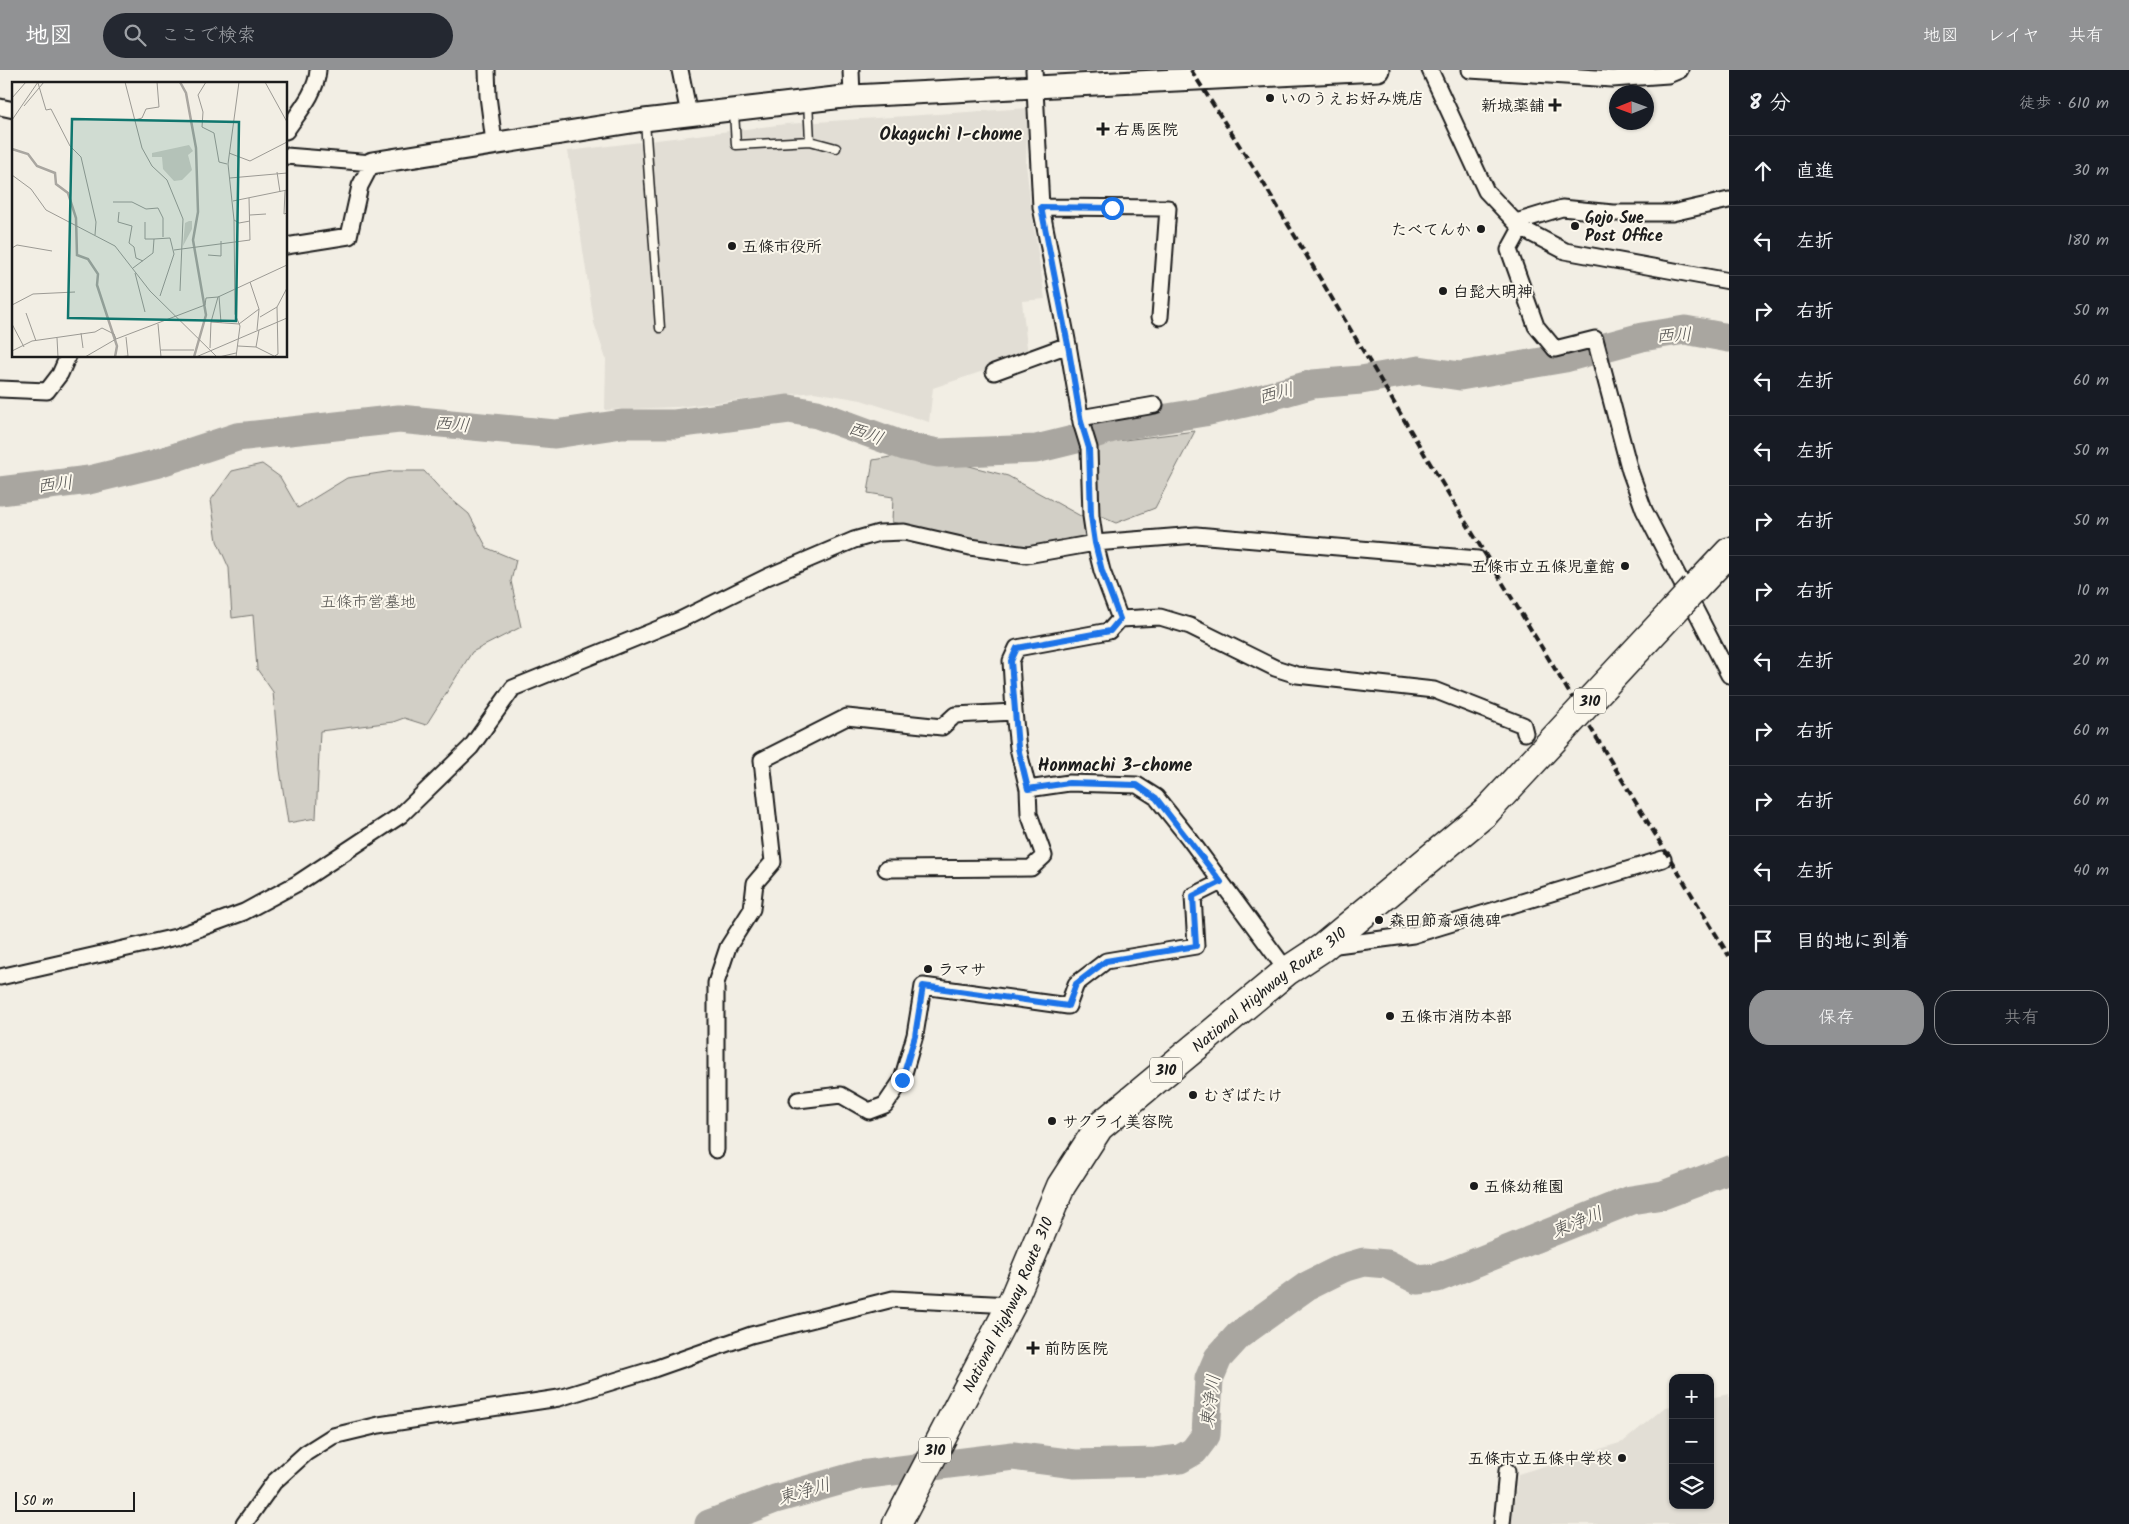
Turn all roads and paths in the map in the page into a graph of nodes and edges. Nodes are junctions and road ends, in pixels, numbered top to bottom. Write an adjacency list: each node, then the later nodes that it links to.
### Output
1 (318, 70): 15 (street)
2 (487, 70): 17 (street)
3 (680, 70): 13 (street)
4 (851, 70): 10 (street)
5 (1378, 70): 9 (street)
6 (1430, 70): 23 (street)
7 (1470, 70): 8 (street)
8 (1680, 70)
9 (1034, 78): 10 (street); 22 (street)
10 (852, 96): 11 (street)
11 (808, 100): 12 (street); 16 (lane)
12 (734, 109): 13 (street); 16 (lane)
13 (689, 114): 14 (street)
14 (644, 120): 17 (street); 27 (lane)
15 (288, 128)
16 (810, 141): 18 (lane)
17 (494, 142): 20 (street)
18 (836, 148)
19 (288, 156): 20 (street)
20 (372, 163): 24 (street)
21 (1729, 200): 23 (street)
22 (1041, 207): 26 (street); 28 (street)
23 (1519, 225): 25 (street); 38 (street)
24 (288, 246)
25 (1729, 281)
26 (1160, 316)
27 (660, 328)
28 (1068, 345): 30 (street); 33 (street)
29 (67, 358): 31 (street)
30 (994, 372)
31 (0, 389)
32 (1155, 405): 33 (street)
33 (1080, 420): 34 (street)
34 (1095, 543): 36 (street); 37 (street); 47 (street)
35 (1729, 552): 45 (highway, National Highway Route 310 / 310, bridge)
36 (1478, 559)
37 (1120, 619): 39 (street); 40 (street)
38 (1729, 675)
39 (1014, 712): 41 (street); 49 (street)
40 (1525, 733)
41 (1028, 789): 43 (street); 44 (street)
42 (1663, 859): 45 (street)
43 (886, 869)
44 (1221, 882): 46 (street); 48 (street)
45 (1322, 948): 46 (highway, National Highway Route 310 / 310)
46 (1287, 970): 50 (highway, National Highway Route 310 / 310)
47 (0, 975)
48 (798, 1100)
49 (716, 1150)
50 (1011, 1305): 52 (street); 53 (highway, National Highway Route 310 / 310)
51 (1507, 1471): 54 (street)
52 (244, 1524)
53 (897, 1524)
54 (1502, 1524)

